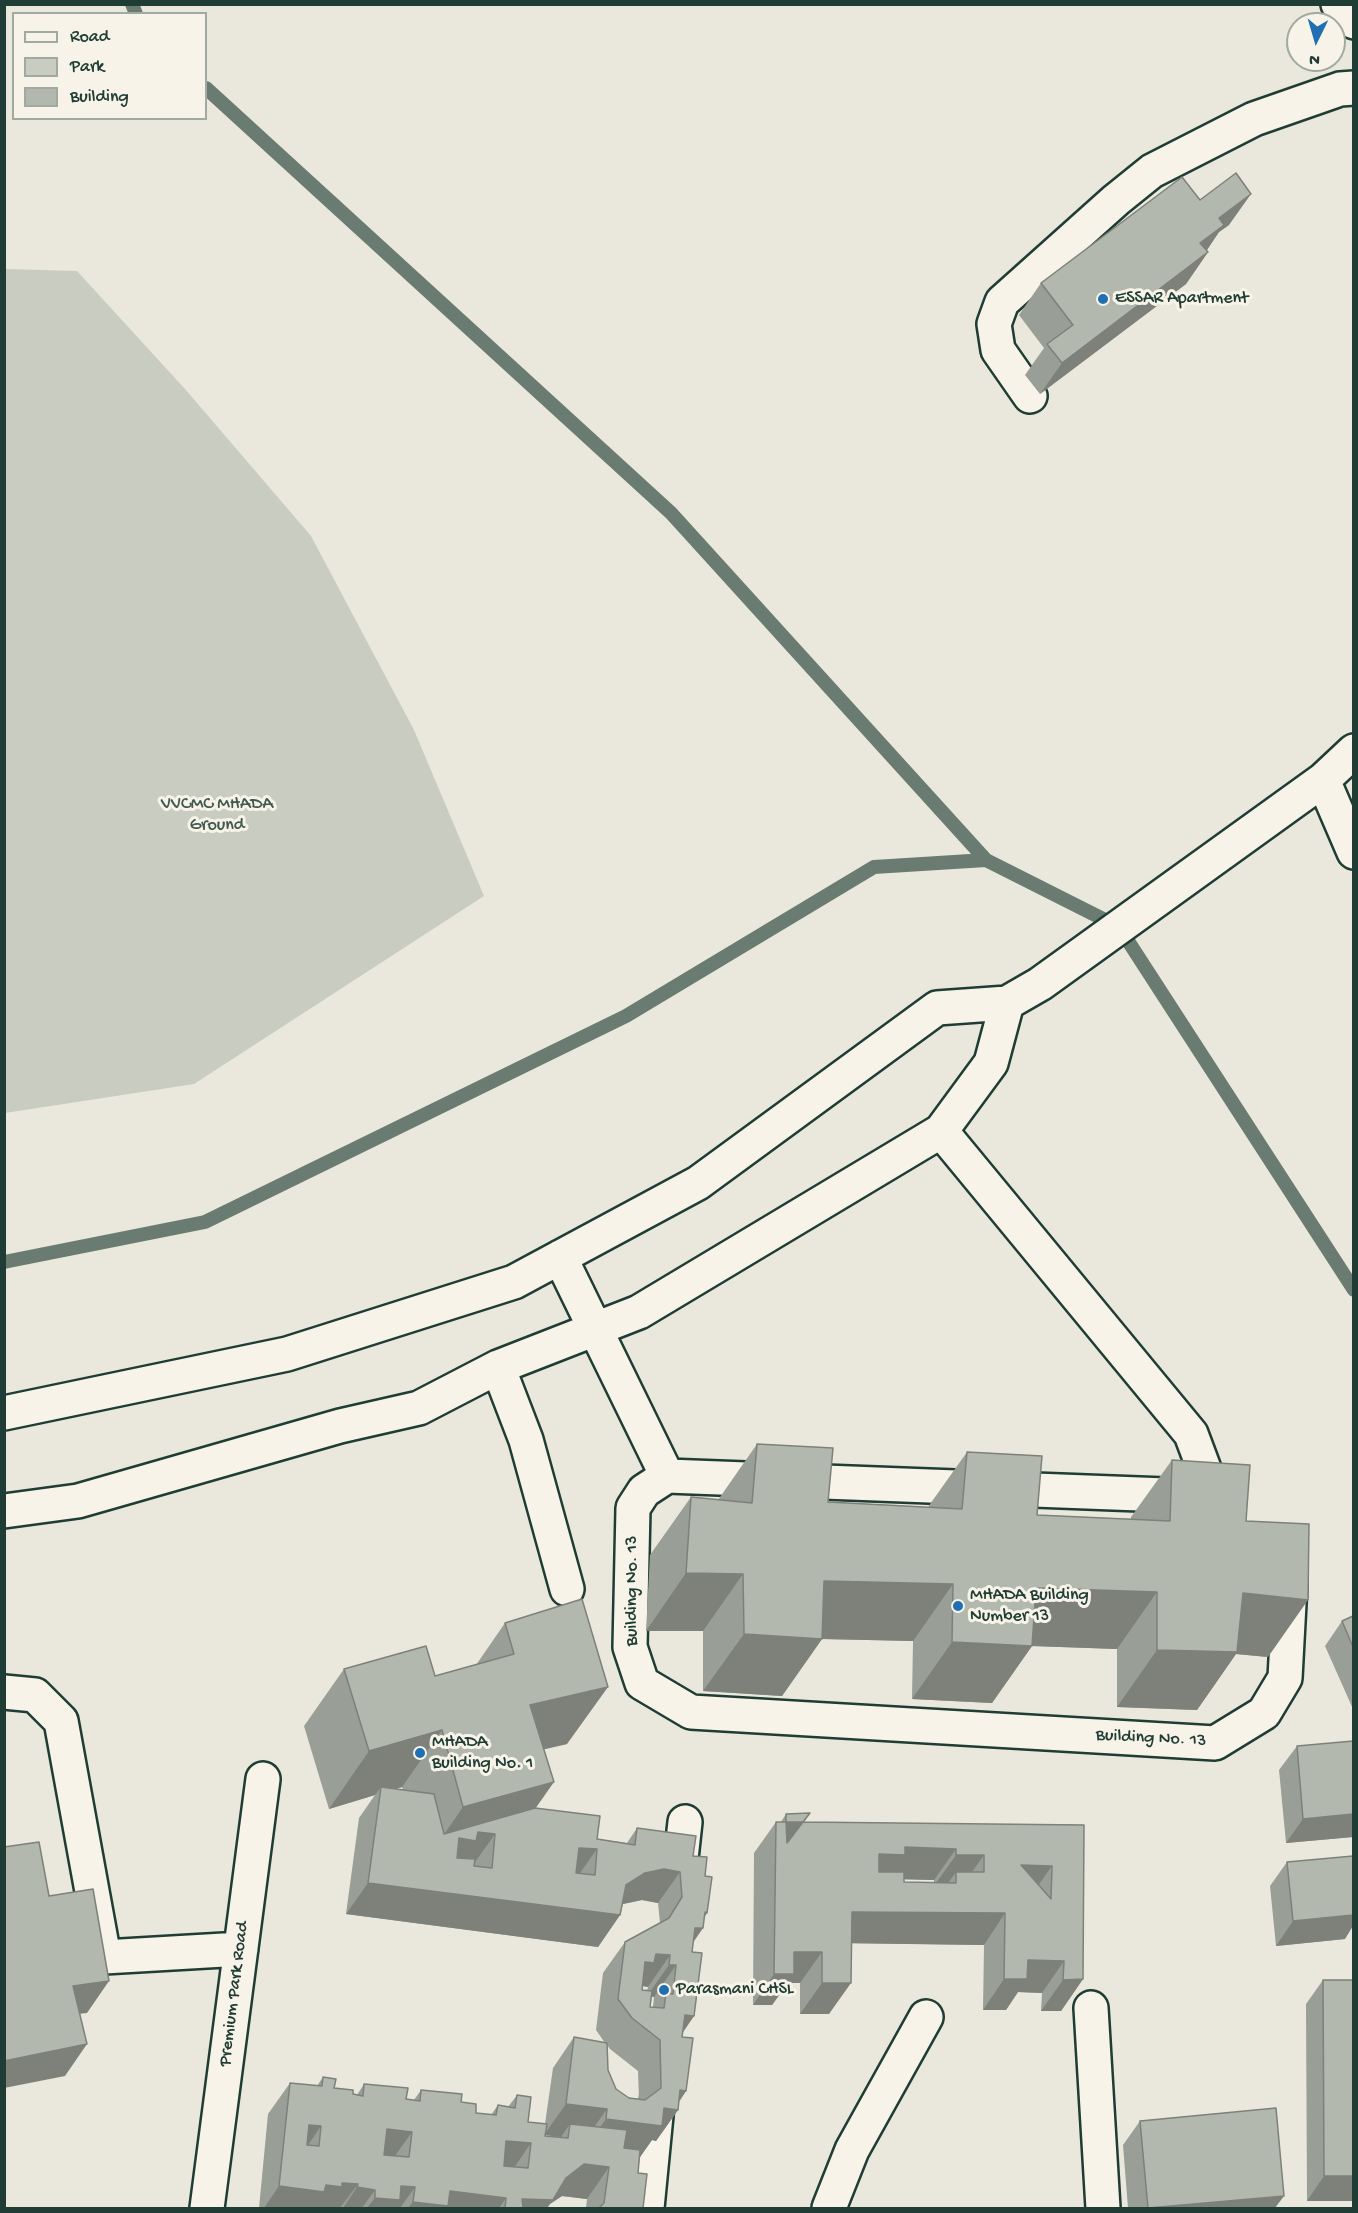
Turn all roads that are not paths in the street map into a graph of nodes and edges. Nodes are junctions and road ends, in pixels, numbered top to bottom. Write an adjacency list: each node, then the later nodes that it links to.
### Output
1 (1338, 4): 2 (street)
2 (1353, 22)
3 (1353, 87): 4 (street)
4 (1030, 396)
5 (1353, 751): 6 (street)
6 (1323, 780): 7 (street); 8 (street)
7 (1353, 852)
8 (1007, 1003): 9 (street); 10 (street)
9 (941, 1131): 11 (street); 14 (street)
10 (560, 1257): 11 (street); 13 (street)
11 (594, 1329): 12 (street); 14 (street)
12 (498, 1367): 15 (street); 17 (street)
13 (4, 1413)
14 (668, 1476): 16 (street, Building No. 13)
15 (4, 1511)
16 (1272, 1559)
17 (567, 1589)
18 (4, 1692): 22 (street)
19 (263, 1779): 22 (street, Premium Park Road)
20 (685, 1822): 21 (street)
21 (676, 1904)
22 (241, 1949): 26 (street, Premium Park Road)
23 (1090, 2007): 29 (street)
24 (926, 2018): 28 (street)
25 (660, 2068): 27 (street)
26 (207, 2208)
27 (646, 2208)
28 (829, 2208)
29 (1103, 2208)

